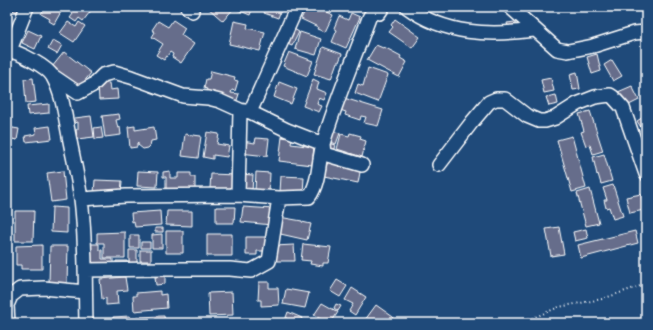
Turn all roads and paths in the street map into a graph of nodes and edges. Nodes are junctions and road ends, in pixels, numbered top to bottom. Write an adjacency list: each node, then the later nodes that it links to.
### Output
1 (27, 7): 8 (street)
2 (296, 7): 10 (street)
3 (383, 7): 11 (street)
4 (407, 7): 6 (street)
5 (510, 7): 6 (street)
6 (534, 30): 7 (street)
7 (646, 32)
8 (8, 50): 9 (street)
9 (53, 76): 10 (street); 17 (street)
10 (245, 111): 11 (street); 15 (street)
11 (323, 144): 13 (street); 16 (street)
12 (439, 165): 14 (street)
13 (362, 166)
14 (646, 174)
15 (238, 195): 16 (street); 17 (street)
16 (279, 198): 18 (street)
17 (81, 199): 18 (street)
18 (85, 270): 20 (street)
19 (646, 284): 23 (path)
20 (85, 292): 21 (street); 22 (street)
21 (8, 323)
22 (86, 323)
23 (521, 323)

